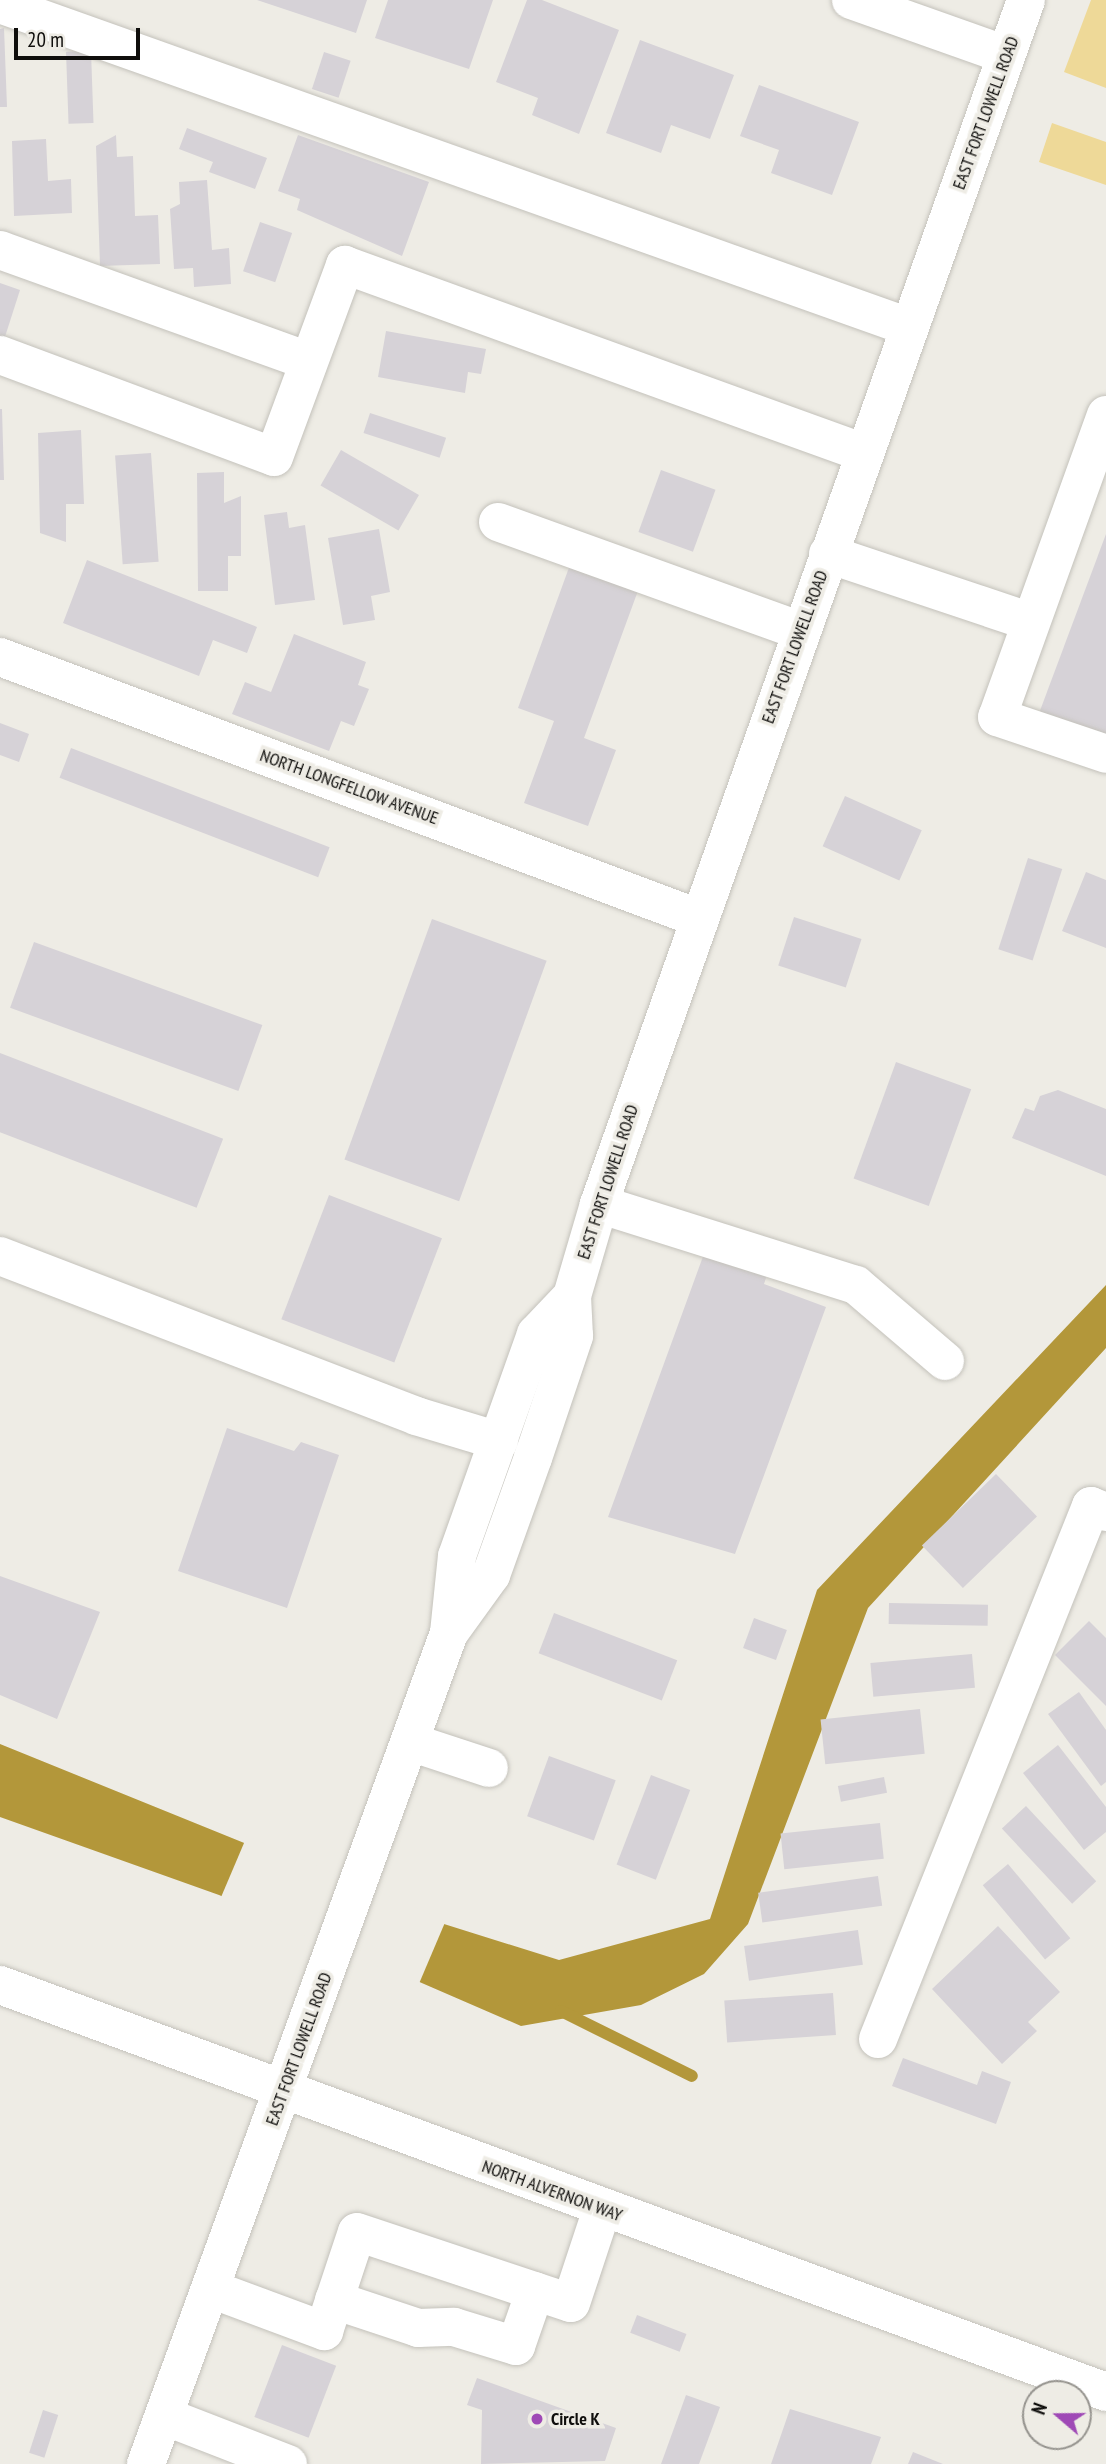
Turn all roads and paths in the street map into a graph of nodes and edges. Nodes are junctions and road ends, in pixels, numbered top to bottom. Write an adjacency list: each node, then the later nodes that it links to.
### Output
1 (851, 0): 4 (main road)
2 (1026, 0): 4 (main road, EAST FORT LOWELL ROAD)
3 (0, 4): 6 (main road)
4 (1006, 55): 6 (main road, EAST FORT LOWELL ROAD)
5 (0, 250): 8 (main road)
6 (909, 327): 10 (main road, EAST FORT LOWELL ROAD)
7 (0, 355): 8 (main road)
8 (310, 361): 10 (main road)
9 (1106, 415): 13 (main road)
10 (864, 453): 12 (main road, EAST FORT LOWELL ROAD)
11 (498, 522): 14 (main road)
12 (828, 554): 13 (main road); 14 (main road, EAST FORT LOWELL ROAD)
13 (1028, 621): 16 (main road)
14 (800, 631): 17 (main road, EAST FORT LOWELL ROAD)
15 (0, 657): 17 (main road, NORTH LONGFELLOW AVENUE)
16 (1106, 754)
17 (698, 918): 18 (main road, EAST FORT LOWELL ROAD)
18 (599, 1205): 20 (main road, EAST FORT LOWELL ROAD); 21 (main road)
19 (0, 1256): 22 (main road)
20 (572, 1296): 22 (main road, EAST FORT LOWELL ROAD); 24 (main road, EAST FORT LOWELL ROAD)
21 (945, 1361)
22 (499, 1441): 24 (main road, EAST FORT LOWELL ROAD)
23 (1098, 1509): 28 (main road)
24 (449, 1633): 25 (main road, EAST FORT LOWELL ROAD)
25 (410, 1742): 26 (main road); 29 (main road, EAST FORT LOWELL ROAD)
26 (489, 1768)
27 (0, 1985): 29 (main road, NORTH ALVERNON WAY)
28 (878, 2039)
29 (284, 2094): 30 (main road, NORTH ALVERNON WAY); 31 (main road, EAST FORT LOWELL ROAD)
30 (602, 2209): 32 (main road); 34 (main road, NORTH ALVERNON WAY)
31 (211, 2289): 33 (main road); 35 (main road, EAST FORT LOWELL ROAD)
32 (535, 2291): 33 (main road); 33 (main road)
33 (334, 2300)
34 (1106, 2392)
35 (164, 2416): 36 (main road, EAST FORT LOWELL ROAD); 37 (main road)
36 (146, 2464)
37 (288, 2464)

